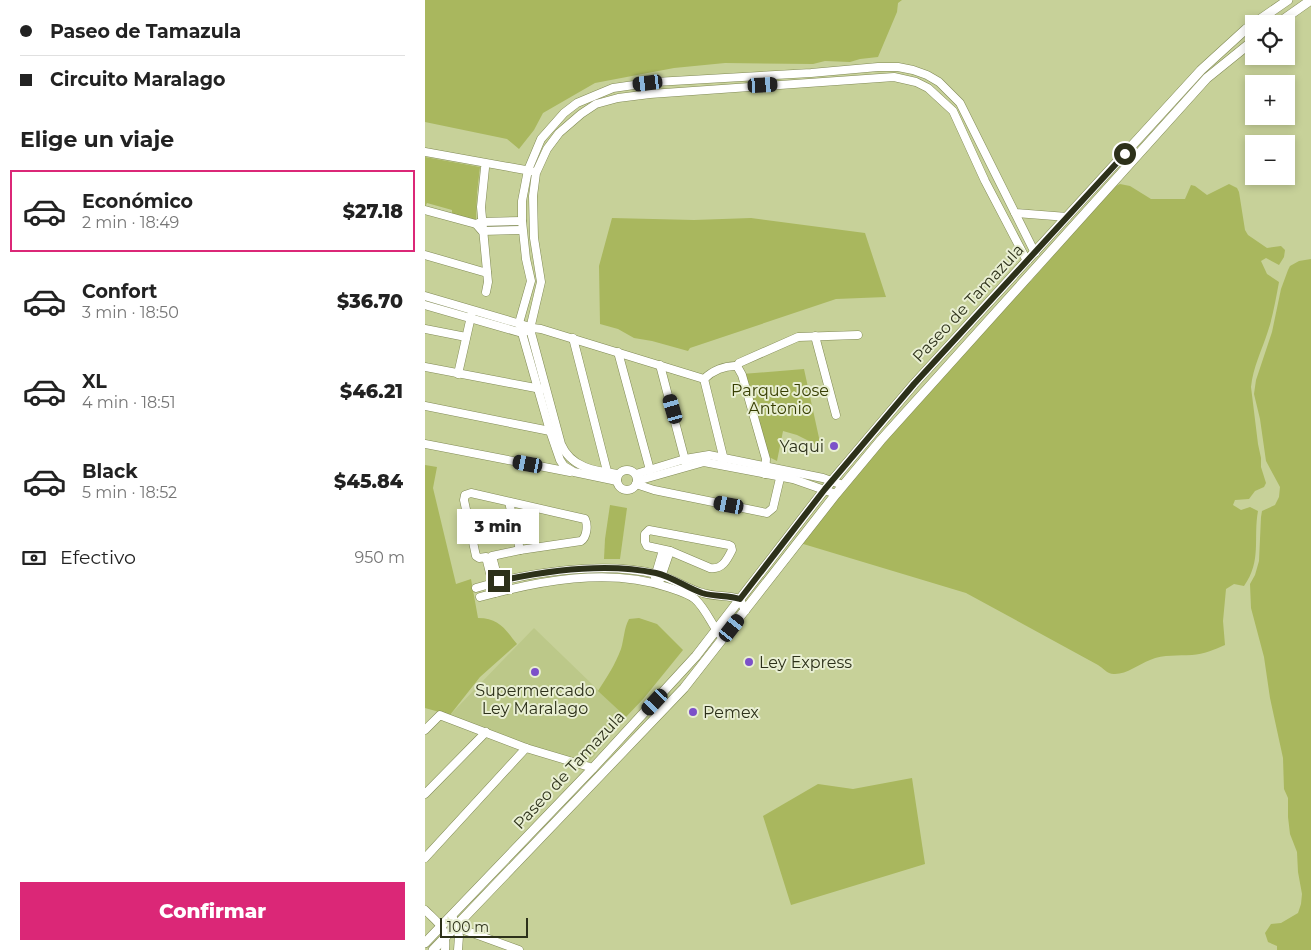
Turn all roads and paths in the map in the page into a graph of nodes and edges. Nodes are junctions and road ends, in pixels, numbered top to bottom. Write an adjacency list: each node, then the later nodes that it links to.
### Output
1 (1288, 0): 17 (main road, Paseo de Tamazula)
2 (1311, 0): 3 (main road)
3 (1290, 15)
4 (1245, 47): 59 (main road, Paseo de Tamazula)
5 (828, 72): 6 (street); 7 (street); 9 (street)
6 (830, 81): 8 (street); 10 (street)
7 (648, 83): 8 (street); 13 (street)
8 (650, 94): 14 (street)
9 (979, 141): 10 (street); 16 (street)
10 (969, 146): 25 (street)
11 (425, 152): 13 (street)
12 (485, 168): 18 (street)
13 (528, 170): 14 (street); 19 (street)
14 (537, 172): 23 (street)
15 (425, 210): 18 (street)
16 (1015, 213): 17 (street); 21 (street)
17 (1067, 217): 21 (main road, Paseo de Tamazula)
18 (479, 223): 19 (street); 20 (street)
19 (522, 225): 20 (street); 24 (street)
20 (482, 231): 26 (street)
21 (1035, 253): 25 (main road, Paseo de Tamazula)
22 (425, 254): 26 (street)
23 (537, 259): 24 (street); 33 (street)
24 (527, 261): 31 (street)
25 (1027, 261): 58 (main road, Paseo de Tamazula)
26 (487, 273): 27 (street)
27 (486, 292)
28 (425, 296): 30 (street)
29 (425, 305): 30 (street)
30 (472, 313): 31 (street); 33 (street); 36 (street)
31 (519, 323): 33 (street)
32 (425, 329): 36 (street)
33 (526, 331): 37 (street); 44 (street); 45 (street)
34 (858, 335): 35 (street)
35 (815, 336): 40 (street); 47 (street)
36 (466, 337): 42 (street)
37 (573, 338): 38 (street); 56 (street)
38 (617, 352): 39 (street); 52 (street)
39 (660, 366): 43 (street); 51 (street)
40 (737, 366): 43 (street); 53 (street)
41 (425, 367): 42 (street)
42 (458, 374): 44 (street)
43 (704, 378): 50 (street)
44 (538, 389): 45 (street); 48 (street)
45 (547, 390): 56 (street)
46 (425, 406): 48 (street)
47 (836, 415)
48 (550, 431): 54 (street)
49 (425, 444): 54 (street)
50 (724, 461): 51 (street); 53 (street)
51 (686, 463): 52 (street); 57 (street)
52 (650, 470): 57 (street)
53 (766, 470): 55 (street)
54 (574, 472): 56 (street)
55 (781, 473): 57 (street); 58 (street); 60 (street)
56 (613, 477): 57 (street); 57 (street)
57 (636, 480)
58 (832, 481): 59 (street); 60 (main road, Paseo de Tamazula)
59 (843, 485): 61 (main road, Paseo de Tamazula)
60 (825, 489): 61 (street); 78 (main road, Paseo de Tamazula)
61 (836, 494): 80 (main road, Paseo de Tamazula)
62 (509, 502): 63 (street); 63 (street); 65 (street)
63 (520, 550): 65 (street)
64 (666, 551): 64 (street); 68 (street)
65 (489, 557): 71 (street)
66 (621, 568): 67 (street); 68 (street); 70 (street)
67 (601, 569): 69 (street); 71 (street)
68 (659, 574): 72 (street); 74 (street)
69 (602, 578): 70 (street); 75 (street)
70 (621, 578): 72 (street)
71 (496, 582): 73 (street); 75 (street)
72 (656, 583): 74 (street)
73 (475, 588)
74 (682, 588): 76 (street); 79 (street)
75 (498, 592): 77 (street)
76 (705, 594): 78 (street); 79 (street)
77 (479, 597)
78 (740, 599): 80 (street); 81 (main road, Paseo de Tamazula)
79 (698, 604): 81 (street)
80 (745, 611): 82 (main road, Paseo de Tamazula)
81 (716, 630): 82 (street); 83 (main road, Paseo de Tamazula)
82 (723, 639): 84 (main road, Paseo de Tamazula)
83 (679, 676): 84 (main road); 88 (main road, Paseo de Tamazula)
84 (666, 708): 91 (main road, Paseo de Tamazula)
85 (425, 730): 86 (street)
86 (486, 732): 87 (street); 90 (street)
87 (525, 748): 88 (street); 92 (street)
88 (593, 768): 89 (main road, Paseo de Tamazula)
89 (571, 790): 91 (main road); 94 (main road, Paseo de Tamazula)
90 (425, 794)
91 (579, 797): 96 (main road, Paseo de Tamazula)
92 (425, 858)
93 (425, 910): 95 (street)
94 (452, 915): 95 (main road, Paseo de Tamazula); 96 (street)
95 (442, 926): 97 (street); 98 (main road, Paseo de Tamazula)
96 (456, 927): 97 (main road, Paseo de Tamazula); 101 (street); 102 (street)
97 (446, 937): 99 (main road, Paseo de Tamazula); 100 (street)
98 (425, 943)
99 (433, 950)
100 (445, 950)
101 (458, 950)
102 (519, 950)

